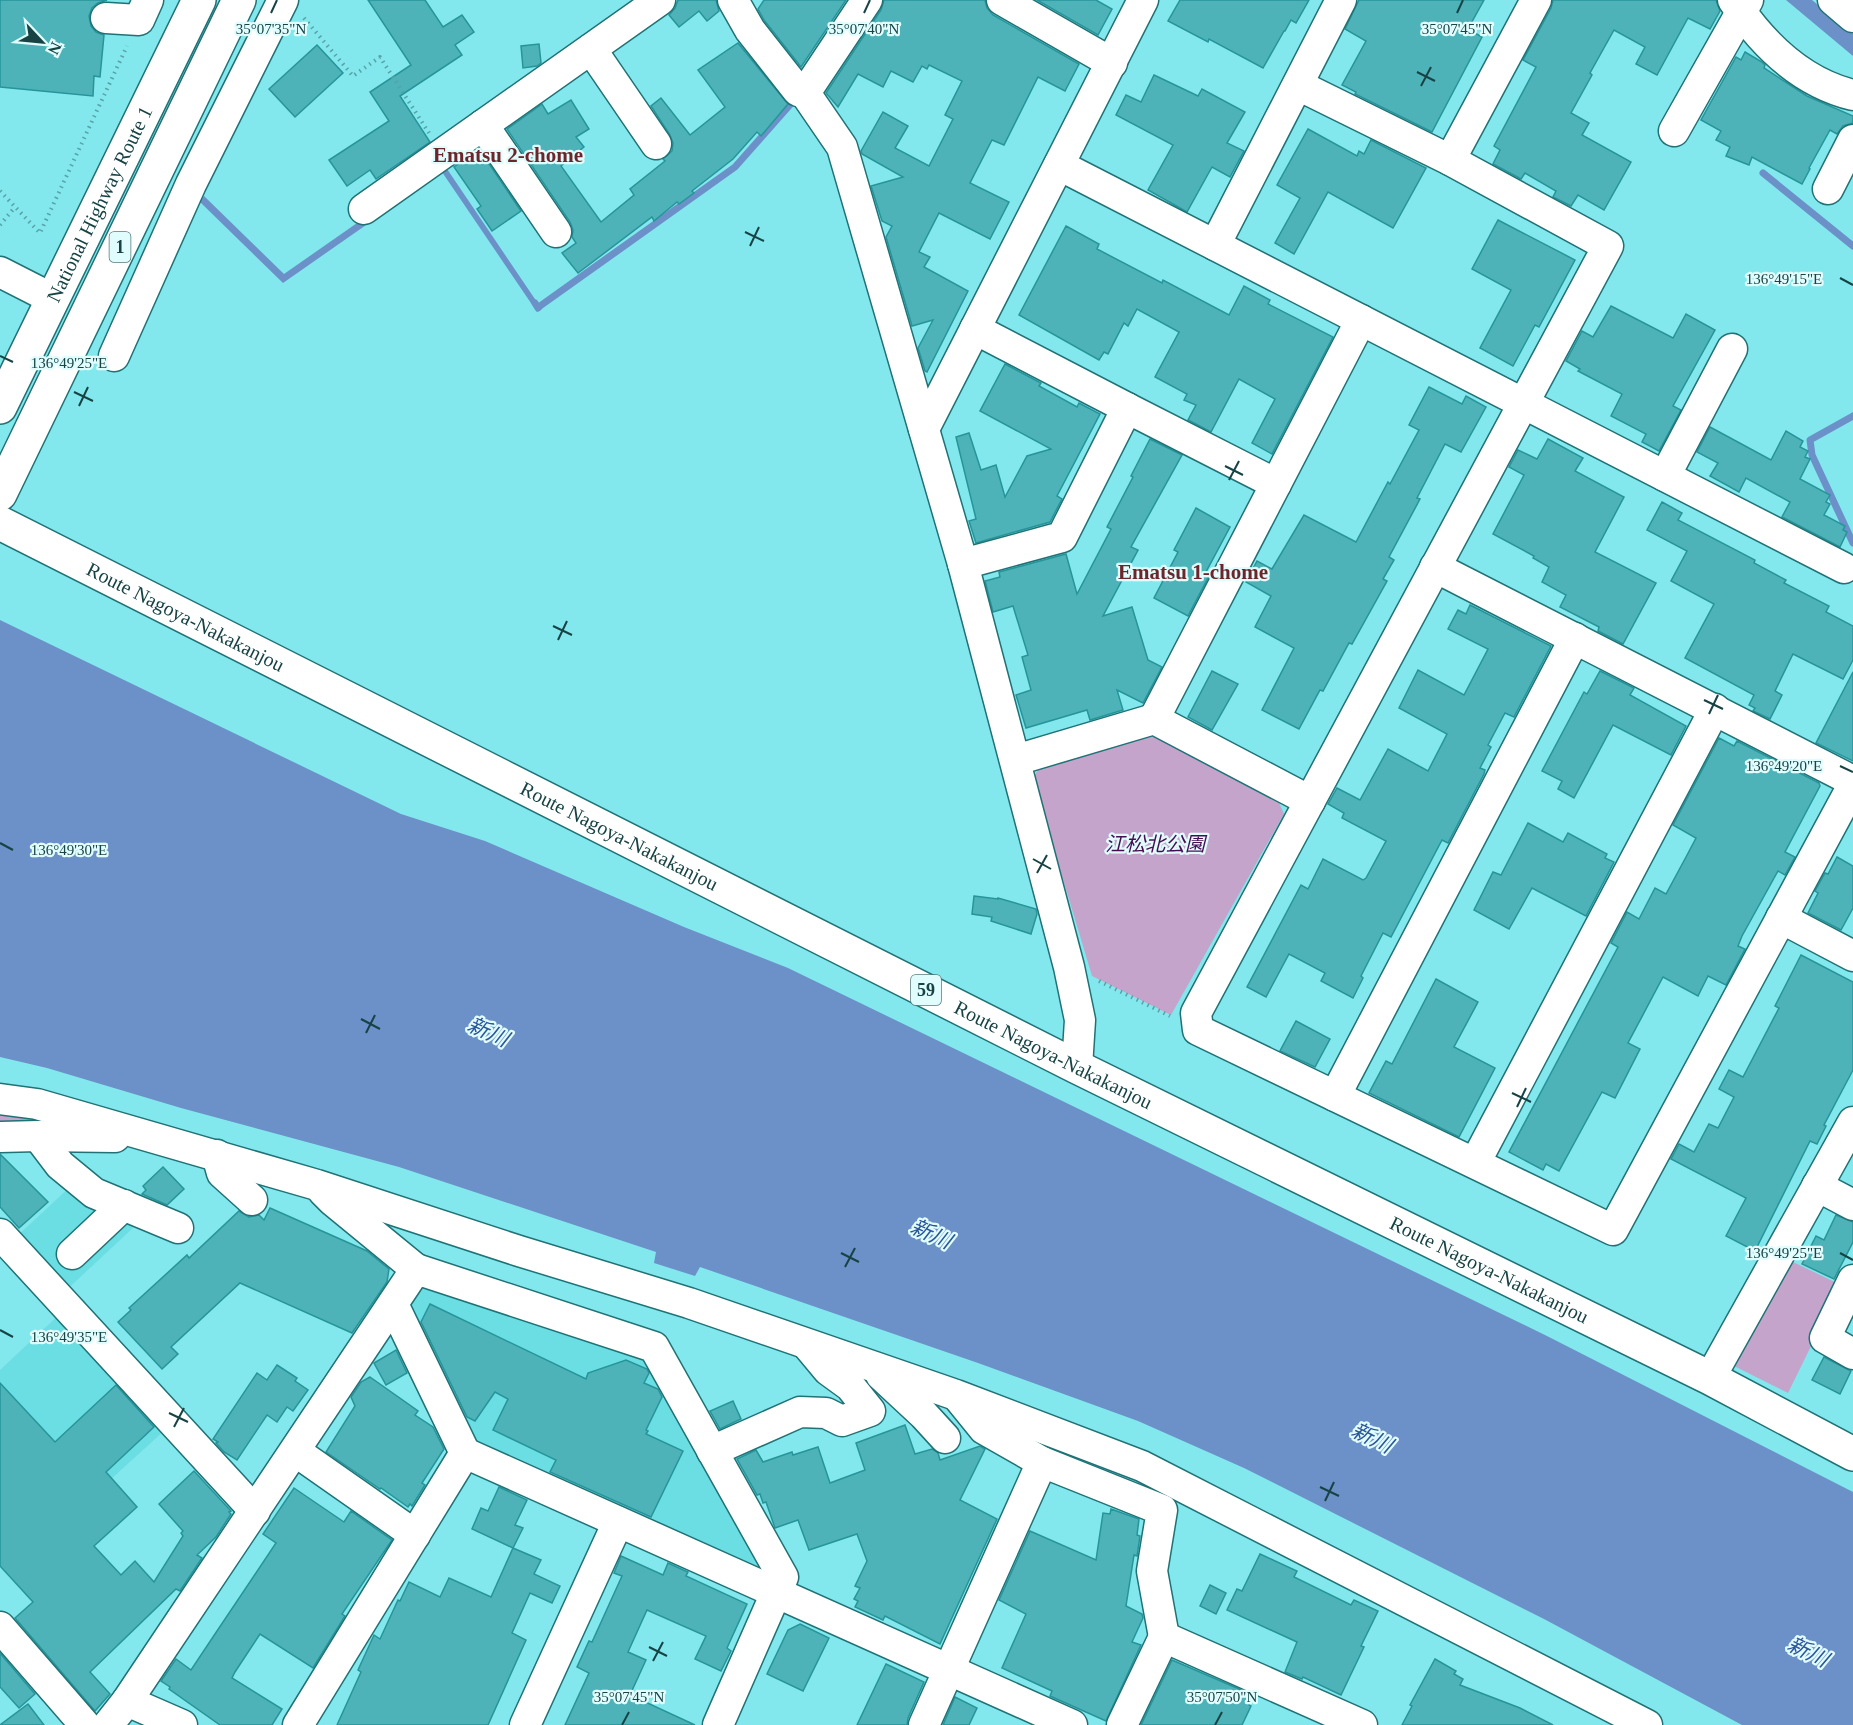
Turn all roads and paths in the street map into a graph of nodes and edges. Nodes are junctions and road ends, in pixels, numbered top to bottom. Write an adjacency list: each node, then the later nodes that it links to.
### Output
1 (200, 0): 36 (main road, National Highway Route 1 / 1)
2 (239, 0): 47 (main road, National Highway Route 1 / 1)
3 (660, 0): 16 (street)
4 (733, 0): 19 (street)
5 (867, 0): 19 (street)
6 (1002, 0): 17 (street)
7 (1143, 0): 17 (street)
8 (1341, 0): 18 (street)
9 (1536, 0): 26 (street)
10 (1833, 0): 14 (street)
11 (1741, 4): 20 (street); 22 (street)
12 (293, 8): 25 (path); 40 (street)
13 (144, 10): 15 (street); 30 (path)
14 (1853, 17)
15 (106, 18)
16 (591, 49): 21 (street); 24 (street)
17 (1112, 63): 27 (street)
18 (1298, 85): 26 (street); 34 (street)
19 (805, 93): 44 (street)
20 (1853, 95)
21 (483, 125): 25 (street); 33 (street)
22 (1674, 131)
23 (1853, 140): 28 (street)
24 (656, 144)
25 (443, 153): 31 (street)
26 (1450, 160): 41 (street)
27 (1059, 165): 34 (street); 38 (street)
28 (1828, 189)
29 (0, 191): 30 (path)
30 (15, 207): 32 (path)
31 (364, 209)
32 (0, 225)
33 (556, 232)
34 (1215, 245): 37 (street)
35 (0, 272): 36 (street)
36 (53, 299): 42 (main road, National Highway Route 1 / 1)
37 (1361, 320): 41 (street); 46 (street)
38 (975, 329): 43 (street); 44 (street)
39 (1732, 349): 45 (street)
40 (114, 356)
41 (1524, 403): 45 (street); 50 (street)
42 (0, 407)
43 (1127, 408): 46 (street); 49 (street)
44 (924, 429): 49 (street)
45 (1665, 476): 51 (street)
46 (1276, 484): 54 (street)
47 (0, 494)
48 (0, 523): 62 (main road, Route Nagoya-Nakakanjou / 59)
49 (963, 564): 55 (street)
50 (1435, 567): 52 (street); 57 (street)
51 (1844, 568)
52 (1575, 638): 53 (street); 63 (street)
53 (1715, 709): 56 (street); 70 (street)
54 (1154, 719): 55 (street); 57 (street)
55 (1016, 760): 60 (street)
56 (1853, 783): 58 (street)
57 (1310, 801): 61 (street)
58 (1781, 918): 59 (street); 70 (street)
59 (1853, 956)
60 (1069, 967): 61 (path); 62 (street)
61 (1198, 1030): 63 (street)
62 (1077, 1067): 85 (main road, Route Nagoya-Nakakanjou / 59)
63 (1335, 1096): 70 (street)
64 (0, 1099): 68 (street)
65 (1853, 1122): 72 (street)
66 (38, 1136): 67 (street); 68 (street); 74 (street)
67 (0, 1137)
68 (157, 1138): 69 (street)
69 (217, 1155): 71 (street); 73 (street)
70 (1475, 1163)
71 (317, 1185): 79 (street); 82 (street)
72 (1818, 1186): 75 (street); 85 (street)
73 (252, 1200)
74 (124, 1205): 76 (street); 78 (street)
75 (1853, 1205)
76 (178, 1228)
77 (0, 1234): 93 (street)
78 (72, 1254)
79 (416, 1269): 81 (street); 89 (street)
80 (1853, 1280): 83 (street)
81 (393, 1304): 88 (street); 90 (street)
82 (806, 1343): 84 (street); 89 (street)
83 (1853, 1354)
84 (873, 1367): 86 (street); 87 (street)
85 (1710, 1378): 91 (main road, Route Nagoya-Nakakanjou / 59)
86 (956, 1395): 92 (street); 111 (street)
87 (945, 1438)
88 (295, 1451): 93 (street); 95 (street)
89 (712, 1451): 96 (street)
90 (465, 1453): 94 (street); 95 (street)
91 (1853, 1454)
92 (1042, 1462): 98 (street); 99 (street)
93 (255, 1511): 100 (street)
94 (618, 1522): 96 (street); 105 (street)
95 (415, 1535): 104 (street)
96 (777, 1593): 99 (street); 106 (street)
97 (0, 1627): 101 (street)
98 (1164, 1637): 109 (street); 110 (street)
99 (949, 1670): 107 (street); 108 (street)
100 (127, 1701): 102 (street); 103 (street)
101 (86, 1725)
102 (108, 1725)
103 (182, 1725)
104 (298, 1725)
105 (525, 1725)
106 (718, 1725)
107 (924, 1725)
108 (1072, 1725)
109 (1122, 1725)
110 (1362, 1725)
111 (1647, 1725)

